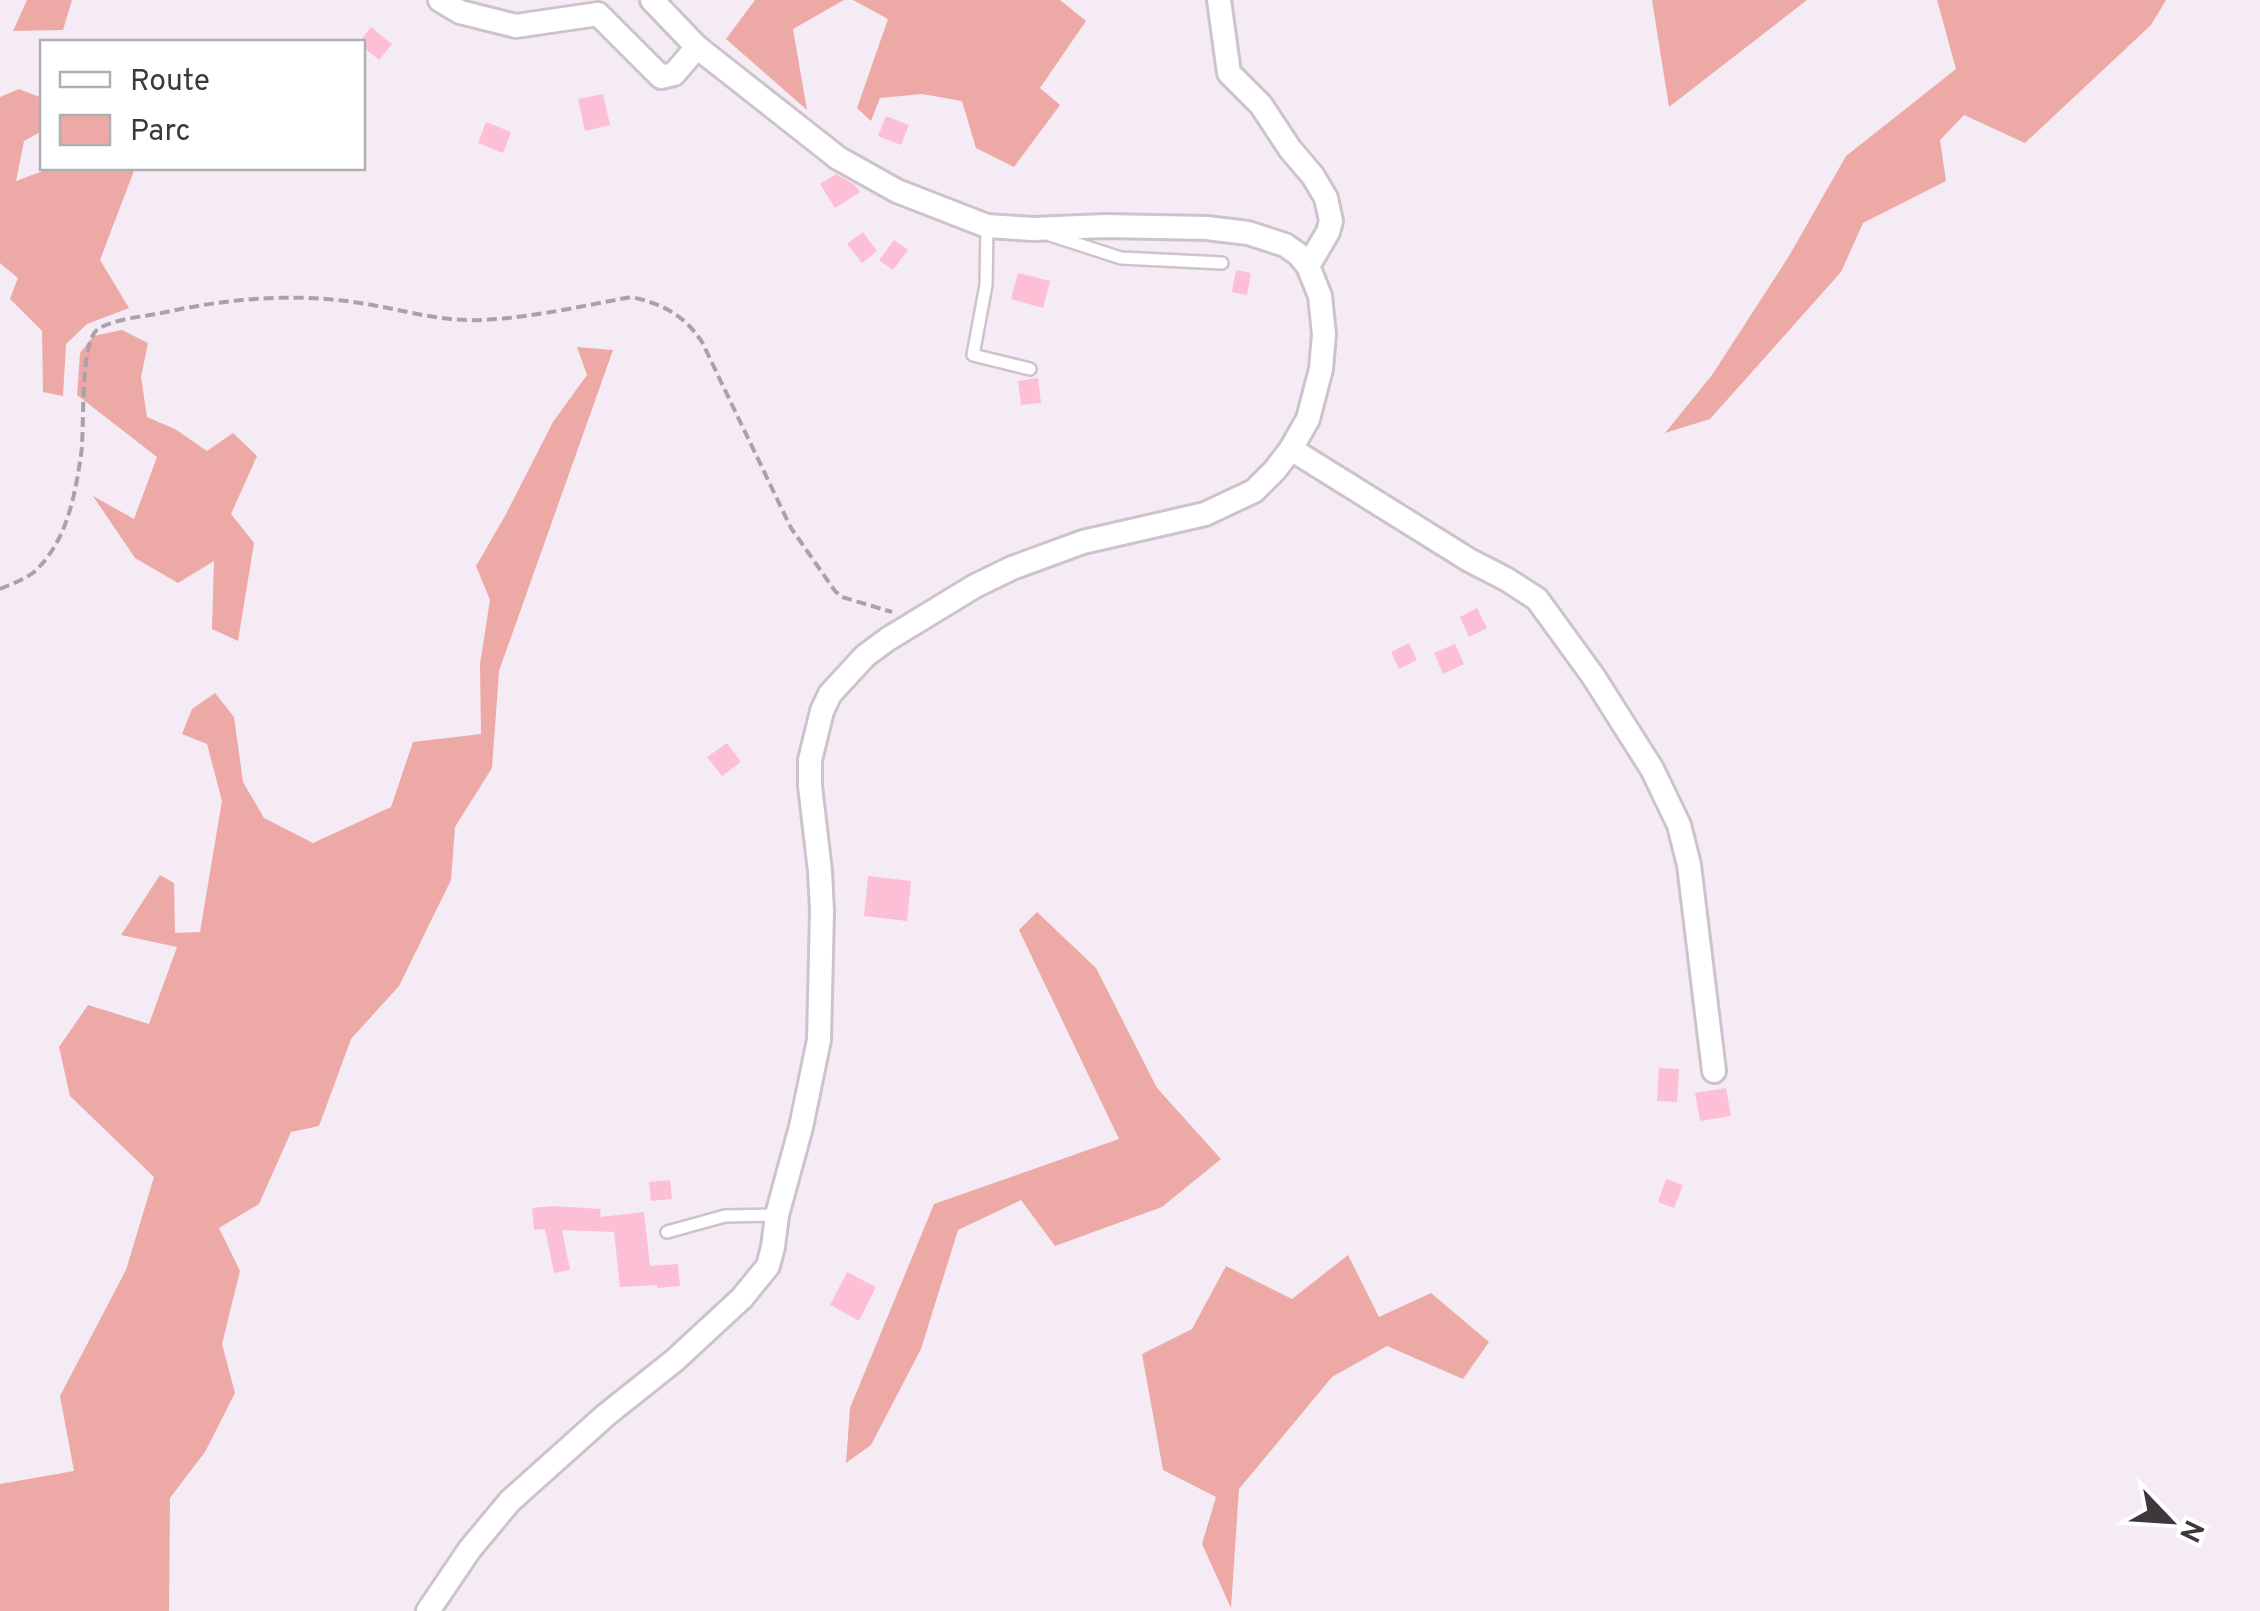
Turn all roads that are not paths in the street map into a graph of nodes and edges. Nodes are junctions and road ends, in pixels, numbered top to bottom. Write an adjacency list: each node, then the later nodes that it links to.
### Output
1 (440, 0): 4 (street)
2 (652, 0): 4 (street)
3 (1219, 0): 8 (street)
4 (697, 47): 5 (street)
5 (986, 226): 6 (street); 9 (lane)
6 (1032, 229): 7 (lane); 8 (street)
7 (1222, 263)
8 (1308, 266): 10 (street)
9 (1030, 369)
10 (1291, 449): 11 (street); 12 (street)
11 (1714, 1071)
12 (777, 1215): 13 (lane); 14 (street)
13 (667, 1232)
14 (428, 1611)

